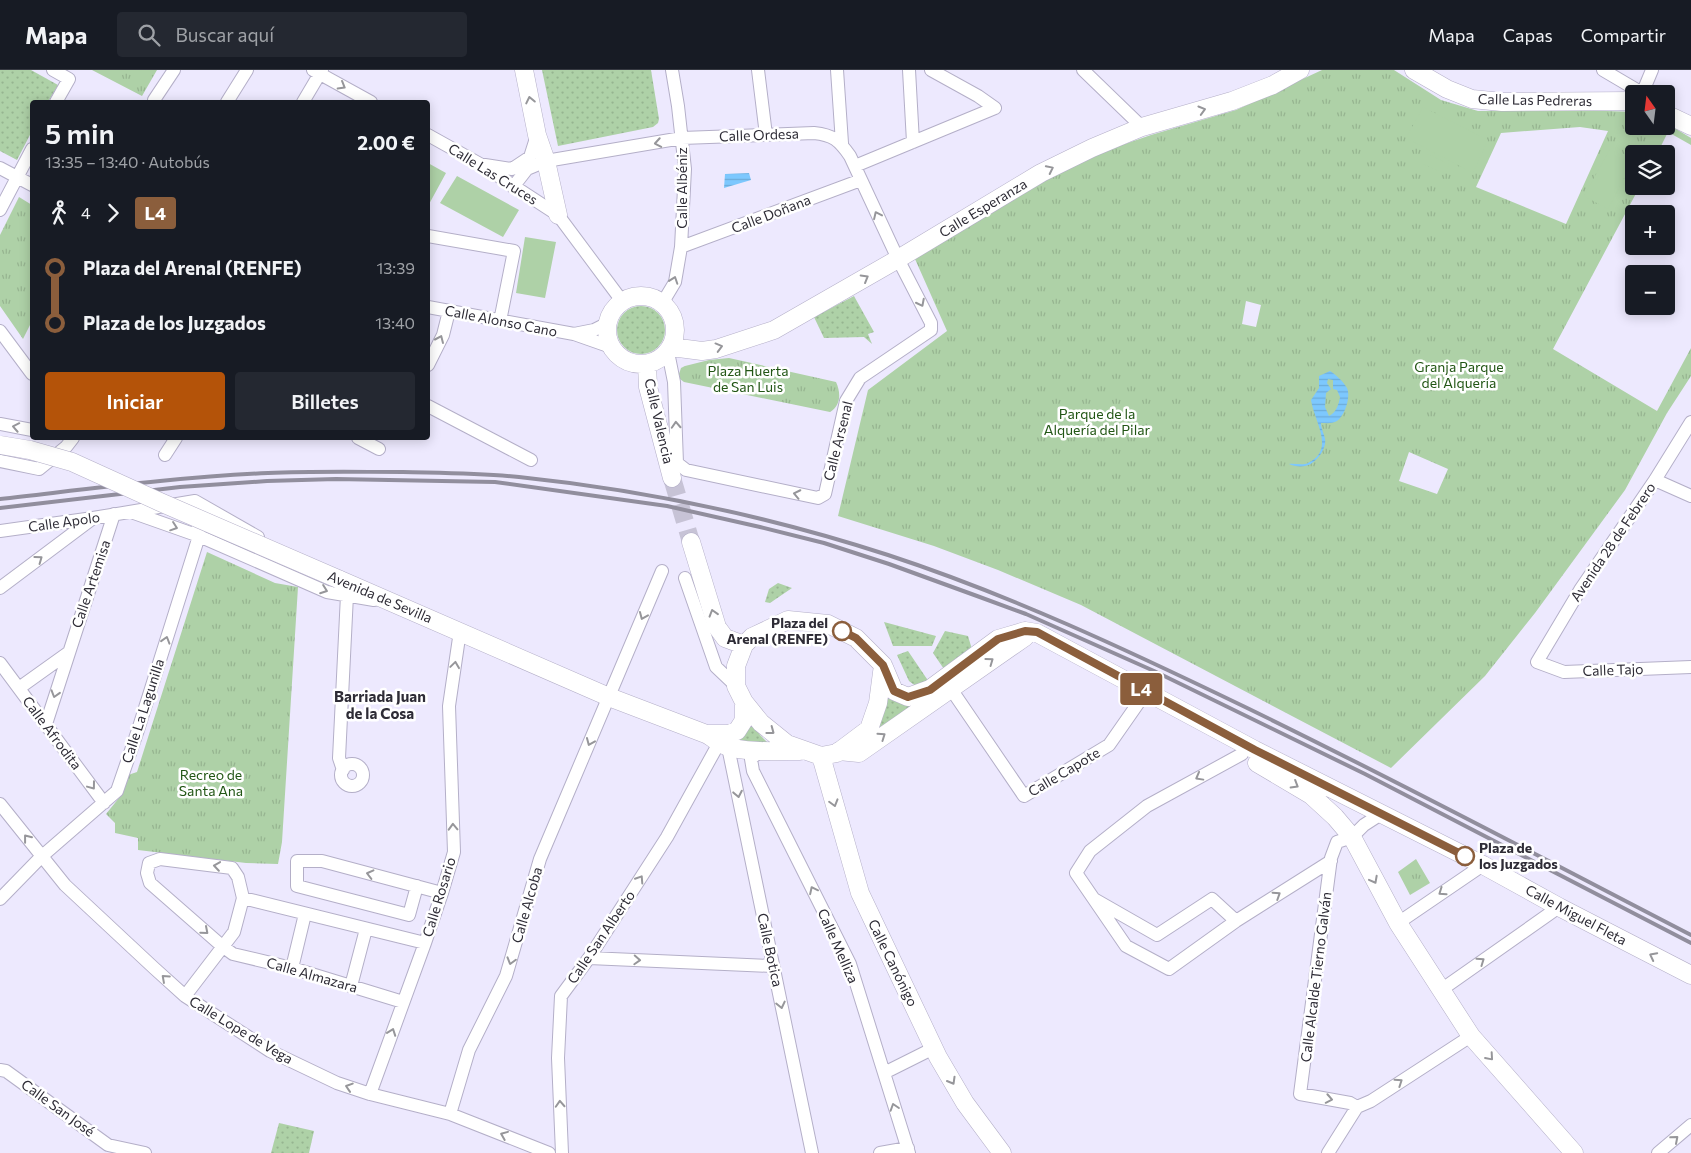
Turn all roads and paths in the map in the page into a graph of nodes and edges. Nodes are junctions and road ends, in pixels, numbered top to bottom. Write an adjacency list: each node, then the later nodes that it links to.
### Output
1 (53, 70): 19 (street)
2 (174, 70): 20 (street)
3 (247, 70): 21 (street)
4 (524, 70): 27 (street, one-way to 4)
5 (672, 70): 30 (street, Calle Albéniz)
6 (758, 70): 28 (street)
7 (837, 70): 32 (street)
8 (909, 70): 31 (street)
9 (931, 70): 31 (street)
10 (1082, 70): 26 (street)
11 (1300, 70): 26 (street, Calle Esperanza, one-way to 11)
12 (1414, 70): 18 (street, Calle Las Pedreras)
13 (1603, 70): 17 (street)
14 (1652, 70): 16 (street)
15 (318, 71): 22 (street); 23 (street, one-way to 23)
16 (1644, 85)
17 (1625, 86)
18 (1625, 97)
19 (57, 100)
20 (154, 100)
21 (228, 100)
22 (304, 100)
23 (368, 100)
24 (1675, 118): 25 (street)
25 (1691, 126)
26 (1142, 127): 46 (street, Calle Esperanza, one-way to 26)
27 (537, 135): 34 (street); 35 (street)
28 (766, 135): 30 (street, Calle Ordesa); 32 (street, Calle Ordesa)
29 (430, 136): 35 (street, Calle Las Cruces)
30 (682, 138): 34 (street, Calle Ordesa, one-way to 34); 45 (street, Calle Albéniz)
31 (914, 142): 36 (street)
32 (842, 143): 36 (street)
33 (30, 153): 38 (street)
34 (546, 161): 41 (street, Calle Ordesa); 43 (street)
35 (480, 164): 41 (street, Calle Las Cruces)
36 (855, 166): 39 (street)
37 (0, 168): 38 (street)
38 (18, 178): 40 (street); 42 (street)
39 (860, 180): 45 (street, Calle Doñana); 46 (street, one-way to 39)
40 (30, 185)
41 (513, 187): 43 (street, Calle Las Cruces)
42 (0, 210)
43 (558, 215): 47 (street)
44 (430, 236): 51 (street)
45 (681, 247): 48 (street, Calle Albéniz, one-way to 45)
46 (898, 259): 56 (street, Calle Esperanza, one-way to 46); 56 (street, Calle Arsenal, one-way to 56)
47 (622, 301): 48 (street); 52 (street)
48 (663, 302): 56 (street)
49 (430, 307): 50 (street, Calle Alonso Cano)
50 (450, 311): 51 (street, Calle Alonso Cano); 57 (street, one-way to 50)
51 (500, 321): 54 (street, Calle Alonso Cano)
52 (608, 323): 54 (street, Calle Alonso Cano); 55 (street)
53 (0, 331): 59 (street)
54 (574, 334): 55 (street, Calle Alonso Cano)
55 (612, 347): 58 (street)
56 (670, 350): 58 (street)
57 (430, 361)
58 (647, 364): 72 (street, Calle Valencia)
59 (30, 371)
60 (430, 407): 70 (street)
61 (1691, 422): 73 (street, Avenida 28 de Febrero)
62 (0, 424): 63 (street, one-way to 62)
63 (30, 430)
64 (71, 440): 71 (street)
65 (175, 440): 69 (street)
66 (362, 440): 68 (street)
67 (0, 445): 88 (street, Avenida de Sevilla, bridge)
68 (379, 449)
69 (165, 455)
70 (531, 460)
71 (0, 461)
72 (672, 478)
73 (1655, 480): 74 (street); 93 (street, Avenida 28 de Febrero)
74 (1691, 496)
75 (195, 501): 76 (street, Calle Apolo); 81 (street); 88 (street)
76 (128, 512): 77 (street, Calle Apolo); 81 (street, one-way to 81)
77 (114, 514): 78 (street, Calle Apolo); 92 (street, Calle Artemisa)
78 (93, 518): 79 (street, Calle Apolo); 82 (street)
79 (60, 523): 80 (street, Calle Apolo); 82 (street)
80 (0, 531)
81 (199, 536): 87 (street, one-way to 87); 109 (street, Calle La Lagunilla, one-way to 81)
82 (64, 541): 86 (street, one-way to 82)
83 (691, 542): 91 (street, one-way to 83)
84 (662, 571): 101 (street, Calle Alcoba, one-way to 101)
85 (684, 578): 100 (street)
86 (0, 588)
87 (347, 595): 88 (street); 108 (street)
88 (388, 600): 89 (street, Avenida de Sevilla)
89 (460, 631): 101 (street, Avenida de Sevilla); 117 (street, Calle Rosario, one-way to 89)
90 (1037, 632): 95 (street); 98 (street, one-way to 90); 99 (street)
91 (744, 645): 95 (street); 100 (street)
92 (68, 653): 97 (street); 102 (street, Calle Artemisa, one-way to 102)
93 (1536, 662): 96 (street, Calle Tajo)
94 (0, 663): 97 (street, Calle Afrodita)
95 (883, 665): 105 (street)
96 (1691, 667)
97 (19, 688): 102 (street, Calle Afrodita)
98 (950, 689): 99 (street, Calle Capote); 105 (street, one-way to 98)
99 (1148, 693): 106 (street)
100 (740, 694): 103 (street, Avenida de Sevilla); 107 (street, one-way to 107)
101 (608, 697): 103 (street, Avenida de Sevilla); 142 (street, Calle Alcoba, one-way to 142)
102 (46, 724): 109 (street, Calle Afrodita, one-way to 109)
103 (718, 741): 104 (street, Avenida de Sevilla); 128 (street, Calle San Alberto, one-way to 103); 129 (street, Calle Botica, one-way to 129)
104 (761, 750): 107 (street, Avenida de Sevilla); 139 (street, Calle Melliza, one-way to 104)
105 (839, 751): 107 (street)
106 (1248, 752): 111 (street, Calle Miguel Fleta); 112 (street, one-way to 112); 120 (street, one-way to 120)
107 (814, 754): 137 (street, Calle Canónigo, one-way to 137)
108 (343, 770)
109 (104, 803): 113 (street, Calle La Lagunilla)
110 (0, 804): 113 (street, Calle Lope de Vega, one-way to 110)
111 (1381, 814): 112 (street); 115 (street, Calle Miguel Fleta)
112 (1352, 837): 114 (street); 124 (street, one-way to 124)
113 (41, 857): 119 (street, Calle La Lagunilla); 134 (street, Calle Lope de Vega, one-way to 113)
114 (1331, 861): 123 (street, one-way to 114); 141 (street, Calle Alcalde Tierno Galván, one-way to 141)
115 (1482, 865): 121 (street, Calle Miguel Fleta); 124 (street, one-way to 124)
116 (417, 886): 116 (street, one-way to 116); 117 (street)
117 (442, 893): 126 (street, Calle Rosario)
118 (243, 898): 122 (street); 127 (street); 127 (street, Calle Almazara, one-way to 127)
119 (0, 899)
120 (1094, 899): 123 (street); 123 (street)
121 (1559, 907): 131 (street, Calle Miguel Fleta, one-way to 121); 133 (street, one-way to 121)
122 (305, 914): 125 (street); 130 (street)
123 (1236, 921)
124 (1398, 923): 133 (street)
125 (366, 929): 126 (street); 132 (street)
126 (425, 943): 135 (street, Calle Rosario)
127 (222, 946): 130 (street, Calle Almazara); 134 (street)
128 (589, 958): 129 (street, one-way to 129); 147 (street, Calle San Alberto, one-way to 128)
129 (772, 966): 148 (street, Calle Botica, one-way to 148)
130 (292, 968): 132 (street, Calle Almazara)
131 (1691, 975)
132 (351, 986): 135 (street, Calle Almazara)
133 (1441, 990): 136 (street)
134 (185, 996): 140 (street, Calle Lope de Vega, one-way to 134)
135 (403, 1002): 140 (street, Calle Rosario, one-way to 135)
136 (1471, 1036): 141 (street, one-way to 136); 152 (street, one-way to 152)
137 (934, 1048): 139 (street); 150 (street, Calle Canónigo, one-way to 150)
138 (0, 1070): 145 (street, Calle San José)
139 (884, 1074): 144 (street, Calle Melliza, one-way to 139)
140 (370, 1094): 142 (street, Calle Lope de Vega)
141 (1357, 1107): 151 (street)
142 (450, 1114): 146 (street, Calle Lope de Vega, one-way to 142)
143 (1691, 1125): 153 (street, one-way to 143)
144 (909, 1150): 149 (street)
145 (145, 1153)
146 (549, 1153)
147 (562, 1153)
148 (812, 1153)
149 (880, 1153)
150 (1002, 1153)
151 (1328, 1153)
152 (1574, 1153)
153 (1658, 1153)

